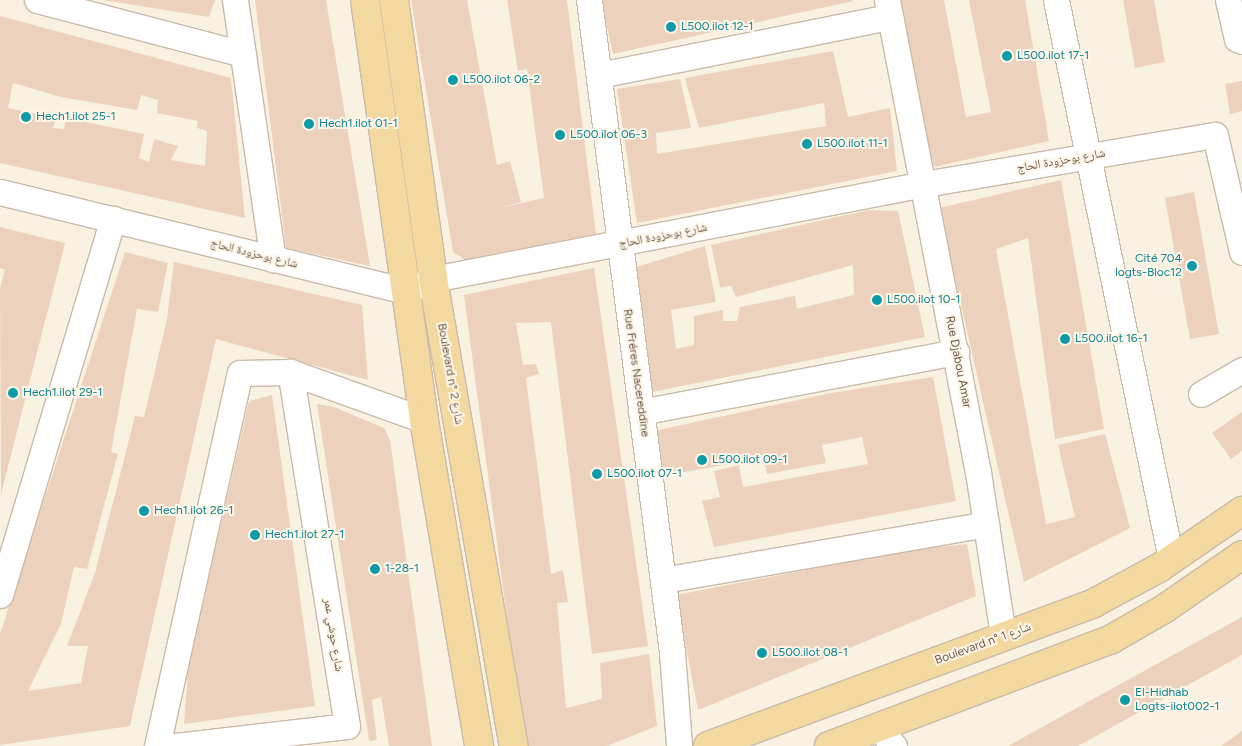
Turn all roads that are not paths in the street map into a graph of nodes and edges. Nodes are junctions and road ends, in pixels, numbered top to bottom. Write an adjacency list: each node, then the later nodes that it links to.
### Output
1 (37, 0): 10 (street)
2 (235, 0): 10 (street)
3 (365, 0): 20 (main road)
4 (394, 0): 19 (main road, Boulevard n° شارع 2)
5 (589, 0): 11 (street, Rue Fréres Nacereddine)
6 (1056, 0): 12 (street)
7 (1228, 0): 9 (street)
8 (889, 8): 11 (street); 13 (street, Rue Djabou Amar)
9 (1242, 42)
10 (243, 54): 18 (street)
11 (599, 75): 16 (street, Rue Fréres Nacereddine)
12 (1088, 156): 13 (street, شارع بوحزودة الحاج); 17 (street, شارع بوحزودة الحاج); 30 (street)
13 (924, 184): 16 (street, شارع بوحزودة الحاج); 21 (street, Rue Djabou Amar)
14 (0, 192): 15 (street, شارع بوحزودة الحاج)
15 (113, 219): 18 (street, شارع بوحزودة الحاج); 32 (street)
16 (618, 245): 19 (street, شارع بوحزودة الحاج); 25 (street, Rue Fréres Nacereddine)
17 (1242, 252)
18 (273, 259): 20 (street, شارع بوحزودة الحاج)
19 (434, 280): 20 (street, شارع بوحزودة الحاج); 38 (main road, Boulevard n° شارع 2)
20 (406, 291): 26 (main road)
21 (956, 352): 25 (street); 28 (street, Rue Djabou Amar)
22 (1242, 370): 24 (street)
23 (290, 372): 26 (street); 35 (street); 36 (street, شارع حوشي عمر)
24 (1201, 394)
25 (641, 412): 31 (street, Rue Fréres Nacereddine)
26 (424, 420): 37 (main road)
27 (1242, 511): 30 (main road, Boulevard n° شارع 1)
28 (986, 524): 31 (street); 33 (street, Rue Djabou Amar)
29 (1242, 555): 34 (main road)
30 (1171, 559): 33 (main road, Boulevard n° شارع 1)
31 (663, 580): 39 (street, Rue Fréres Nacereddine)
32 (0, 595)
33 (1004, 636): 40 (main road, Boulevard n° شارع 1)
34 (886, 737): 41 (main road)
35 (158, 746)
36 (175, 746)
37 (479, 746)
38 (514, 746)
39 (680, 746)
40 (708, 746)
41 (829, 746)

